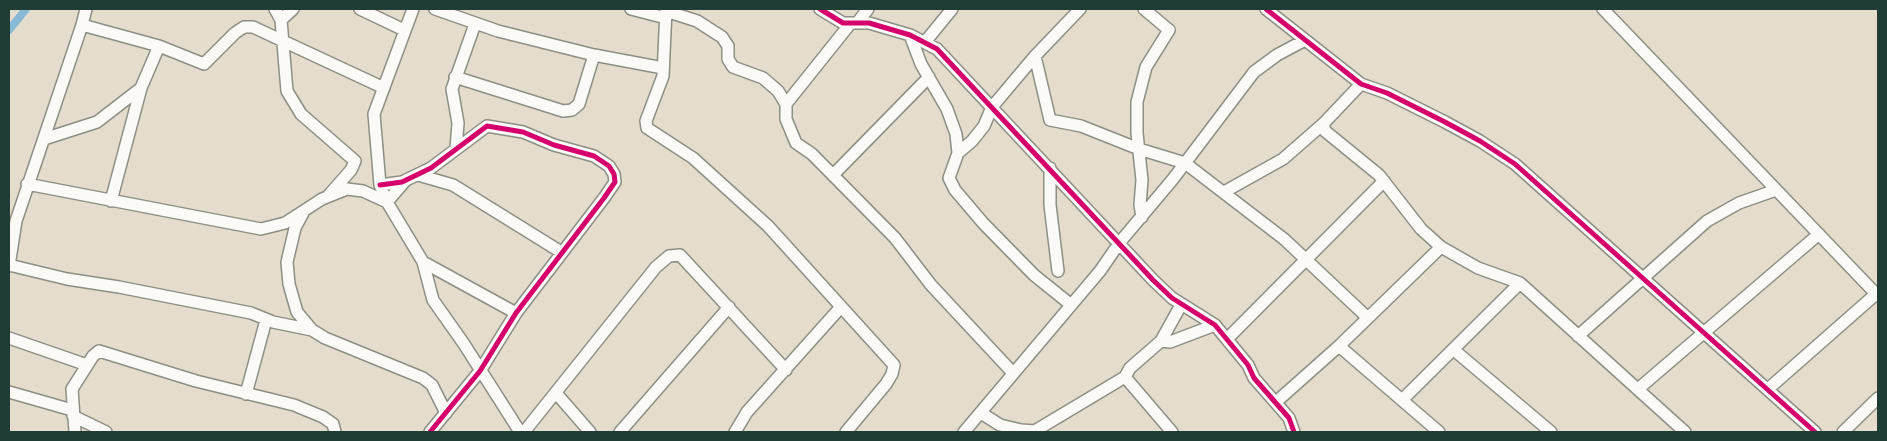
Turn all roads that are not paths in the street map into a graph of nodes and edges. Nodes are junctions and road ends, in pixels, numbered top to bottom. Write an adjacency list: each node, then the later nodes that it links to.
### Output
1 (86, 9): 20 (street)
2 (274, 9): 17 (street)
3 (293, 9): 17 (street)
4 (360, 9): 21 (street)
5 (413, 9): 21 (street)
6 (435, 9): 18 (street)
7 (631, 9): 15 (street)
8 (820, 9): 16 (street)
9 (868, 9): 19 (street)
10 (952, 9): 25 (street)
11 (1080, 9): 28 (street)
12 (1144, 9): 40 (street)
13 (1266, 9): 23 (street)
14 (1604, 9): 50 (street)
15 (666, 12): 29 (street); 35 (street)
16 (831, 12): 19 (street)
17 (281, 20): 24 (street)
18 (474, 24): 27 (street); 30 (street)
19 (854, 24): 22 (street); 35 (street)
20 (82, 26): 26 (street); 38 (street)
21 (404, 30): 34 (street)
22 (910, 35): 25 (street); 31 (street)
23 (1305, 40): 32 (street); 42 (street)
24 (284, 41): 26 (street); 34 (street); 52 (street)
25 (925, 42): 36 (street)
26 (159, 46): 33 (street)
27 (594, 55): 29 (street); 30 (street)
28 (1035, 56): 36 (street); 40 (street)
29 (663, 68): 71 (street)
30 (455, 77): 39 (street)
31 (929, 77): 41 (street); 45 (street)
32 (1361, 84): 37 (street); 65 (street)
33 (141, 88): 38 (street); 53 (street)
34 (384, 88): 49 (street)
35 (786, 104): 45 (street)
36 (992, 106): 41 (street); 43 (street)
37 (1324, 124): 47 (street); 51 (street)
38 (44, 140): 48 (street)
39 (456, 149): 44 (street); 60 (street)
40 (1139, 149): 42 (street); 56 (street)
41 (958, 153): 68 (street)
42 (1185, 163): 51 (street); 56 (street)
43 (1050, 168): 58 (street); 64 (street)
44 (418, 175): 46 (street); 60 (street)
45 (833, 175): 87 (street)
46 (406, 180): 49 (street); 54 (street)
47 (1384, 181): 59 (street); 61 (street)
48 (27, 184): 53 (street); 63 (street)
49 (380, 185): 54 (street)
50 (1776, 190): 57 (street); 65 (street)
51 (1224, 192): 61 (street)
52 (328, 196): 54 (street); 55 (street)
53 (111, 201): 55 (street)
54 (387, 202): 62 (street)
55 (303, 213): 76 (street)
56 (1142, 216): 58 (street)
57 (1819, 234): 67 (street); 77 (street)
58 (1120, 242): 68 (street); 69 (street)
59 (1441, 247): 66 (street); 73 (street)
60 (561, 252): 72 (street)
61 (1305, 260): 73 (street); 80 (street)
62 (423, 262): 72 (street); 86 (street)
63 (9, 265): 74 (street)
64 (1058, 271)
65 (1644, 277): 77 (street); 78 (street)
66 (1520, 283): 78 (street); 83 (street)
67 (1877, 295): 90 (street)
68 (1070, 304): 87 (street)
69 (1181, 305): 75 (street); 81 (street)
70 (729, 308): 85 (street); 92 (street); 106 (street)
71 (840, 308): 85 (street); 108 (street)
72 (516, 313): 86 (street)
73 (1368, 318): 82 (street)
74 (266, 320): 76 (street); 93 (street)
75 (1215, 325): 80 (street); 81 (street)
76 (312, 330): 98 (street)
77 (1705, 333): 89 (street); 90 (street)
78 (1578, 336): 89 (street)
79 (9, 338): 84 (street)
80 (1227, 339): 96 (street)
81 (1161, 341): 88 (street)
82 (1339, 346): 95 (street); 96 (street)
83 (1454, 350): 95 (street); 114 (street)
84 (87, 365): 93 (street); 97 (street)
85 (786, 370): 107 (street)
86 (480, 372): 98 (street); 104 (street)
87 (1014, 373): 99 (street)
88 (1125, 377): 110 (street); 111 (street)
89 (1638, 389): 115 (street)
90 (1768, 389): 116 (street)
91 (9, 392): 97 (street)
92 (556, 393): 104 (street); 105 (street)
93 (246, 394): 102 (street)
94 (1878, 398): 117 (street)
95 (1402, 400): 113 (street)
96 (1276, 402): 112 (street)
97 (73, 413): 100 (street); 101 (street)
98 (446, 413): 103 (street)
99 (981, 413): 109 (street); 110 (street)
100 (75, 432)
101 (106, 432)
102 (335, 432)
103 (430, 432)
104 (522, 432)
105 (590, 432)
106 (620, 432)
107 (735, 432)
108 (846, 432)
109 (964, 432)
110 (1034, 432)
111 (1172, 432)
112 (1294, 432)
113 (1439, 432)
114 (1551, 432)
115 (1685, 432)
116 (1815, 432)
117 (1843, 432)

